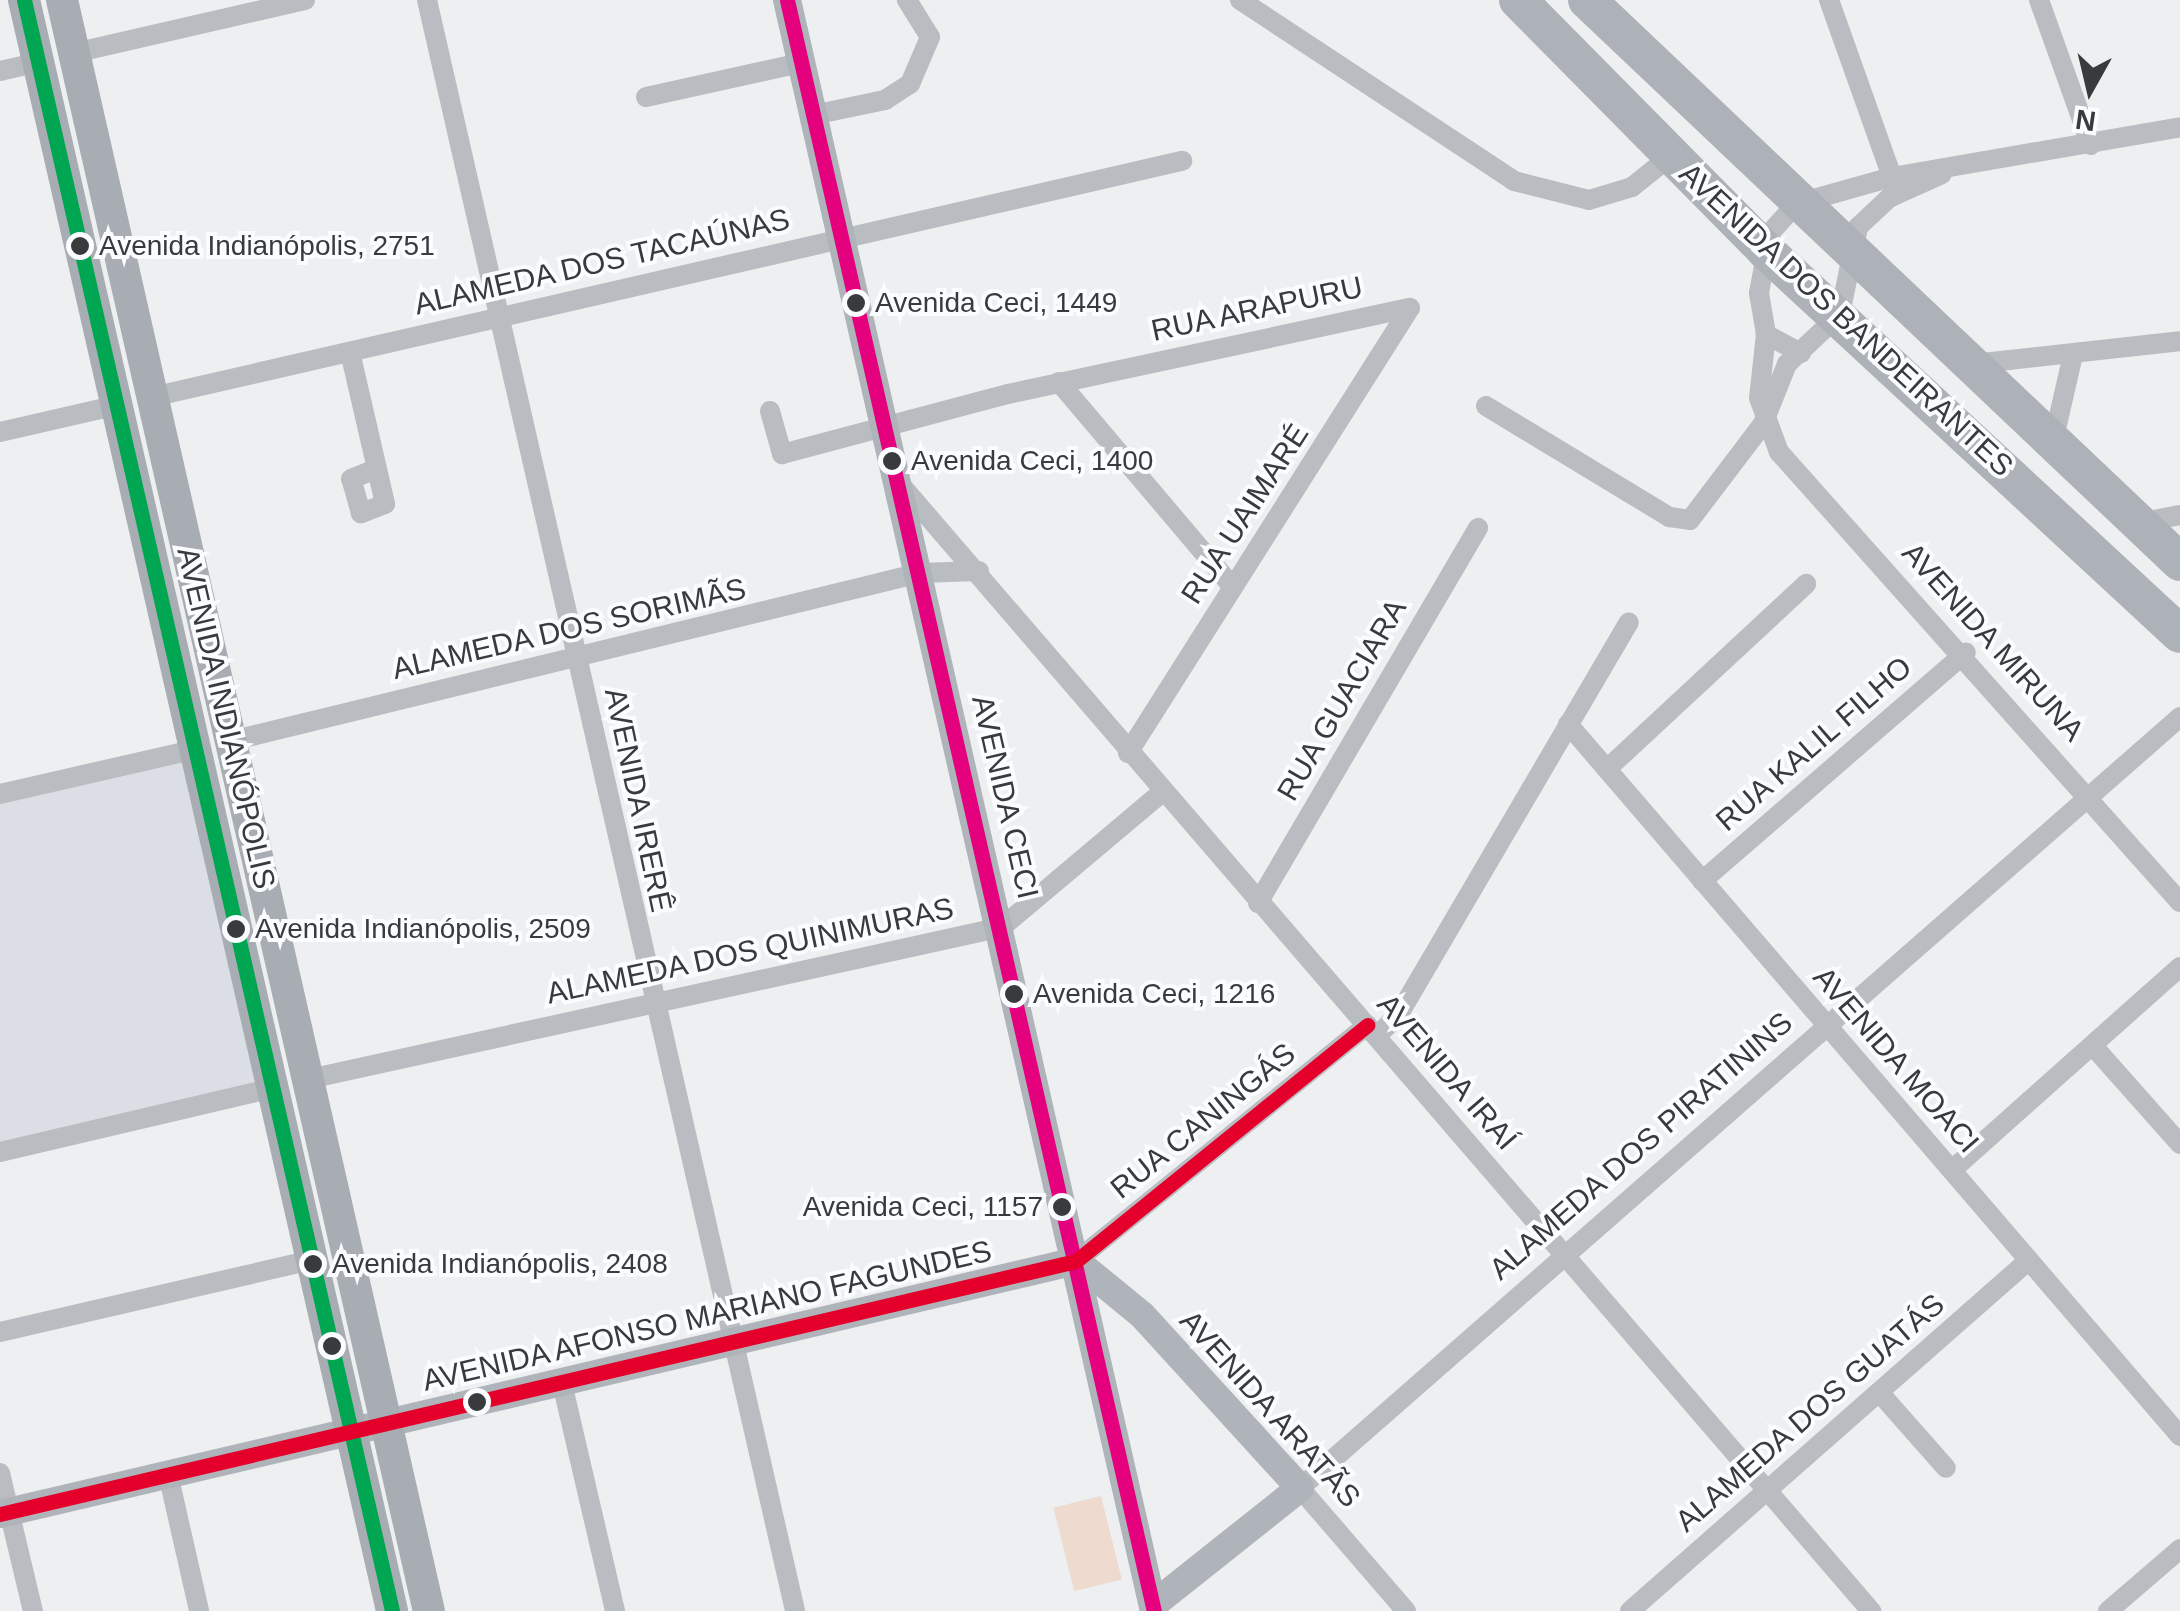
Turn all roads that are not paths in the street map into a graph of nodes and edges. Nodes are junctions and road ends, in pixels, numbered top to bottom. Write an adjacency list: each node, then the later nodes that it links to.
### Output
1 (24, 0): 13 (main road, AVENIDA INDIANÓPOLIS)
2 (62, 0): 12 (main road, AVENIDA INDIANÓPOLIS)
3 (306, 0): 12 (street)
4 (428, 0): 30 (street, AVENIDA IRERÊ)
5 (787, 0): 14 (street, AVENIDA CECI)
6 (906, 0): 17 (street)
7 (1240, 0): 20 (street)
8 (1518, 0): 20 (highway, AVENIDA DOS BANDEIRANTES)
9 (1586, 0): 24 (highway, AVENIDA DOS BANDEIRANTES)
10 (1828, 0): 23 (street)
11 (2039, 0): 19 (street)
12 (74, 54): 38 (main road, AVENIDA INDIANÓPOLIS)
13 (38, 62): 15 (street); 39 (main road, AVENIDA INDIANÓPOLIS)
14 (801, 63): 16 (street); 17 (street, AVENIDA CECI)
15 (0, 71)
16 (646, 97)
17 (814, 115): 25 (street, AVENIDA CECI)
18 (2180, 128): 19 (street)
19 (2091, 145): 22 (street)
20 (1672, 156): 26 (highway, AVENIDA DOS BANDEIRANTES)
21 (1182, 161): 25 (street, ALAMEDA DOS TACAÚNAS)
22 (1942, 174): 23 (street); 27 (street)
23 (1892, 178): 24 (street)
24 (1796, 204): 26 (street); 27 (highway, AVENIDA DOS BANDEIRANTES)
25 (842, 237): 30 (street, ALAMEDA DOS TACAÚNAS); 42 (street, AVENIDA CECI)
26 (1765, 250): 29 (highway, AVENIDA DOS BANDEIRANTES); 31 (street)
27 (1851, 256): 29 (street); 36 (highway, AVENIDA DOS BANDEIRANTES)
28 (1410, 308): 37 (street, RUA ARAPURU); 55 (street, RUA UAIMARÉ)
29 (1840, 314): 34 (street); 57 (highway, AVENIDA DOS BANDEIRANTES)
30 (498, 318): 33 (street, ALAMEDA DOS TACAÚNAS); 59 (street, AVENIDA IRERÊ)
31 (1766, 334): 34 (street); 43 (street)
32 (2180, 341): 35 (street)
33 (350, 352): 38 (street, ALAMEDA DOS TACAÚNAS); 46 (street)
34 (1801, 353): 43 (street)
35 (2072, 359): 36 (street); 45 (street)
36 (1971, 364): 45 (highway, AVENIDA DOS BANDEIRANTES)
37 (1058, 382): 42 (street, RUA ARAPURU); 55 (street)
38 (152, 397): 62 (main road, AVENIDA INDIANÓPOLIS)
39 (118, 405): 44 (street); 63 (main road, AVENIDA INDIANÓPOLIS)
40 (1486, 406): 43 (street)
41 (770, 411): 42 (street, RUA ARAPURU)
42 (883, 424): 47 (street, AVENIDA CECI)
43 (1762, 424): 58 (street, AVENIDA MIRUNA)
44 (0, 432)
45 (2053, 442): 49 (highway, AVENIDA DOS BANDEIRANTES)
46 (376, 469)
47 (897, 481): 52 (street, AVENIDA IRAÍ); 53 (street, AVENIDA CECI)
48 (2180, 515): 49 (street)
49 (2138, 522): 51 (highway, AVENIDA DOS BANDEIRANTES)
50 (1478, 528): 71 (street, RUA GUACIARA)
51 (2180, 562)
52 (979, 572): 53 (street); 64 (street, AVENIDA IRAÍ)
53 (920, 573): 59 (street, ALAMEDA DOS SORIMÃS); 72 (street, AVENIDA CECI)
54 (1806, 584): 65 (street)
55 (1234, 587): 64 (street, RUA UAIMARÉ)
56 (1629, 622): 61 (street, RUA CANINGÁS)
57 (2180, 634)
58 (1966, 652): 68 (street, AVENIDA MIRUNA); 69 (street, RUA KALIL FILHO)
59 (578, 662): 62 (street, ALAMEDA DOS SORIMÃS); 74 (street, AVENIDA IRERÊ)
60 (2180, 717): 68 (street, ALAMEDA DOS PIRATININS)
61 (1568, 724): 65 (street, AVENIDA MOACI); 76 (street, RUA CANINGÁS)
62 (232, 741): 78 (main road, AVENIDA INDIANÓPOLIS)
63 (196, 750): 67 (street); 79 (main road, AVENIDA INDIANÓPOLIS)
64 (1128, 753): 66 (street, AVENIDA IRAÍ)
65 (1606, 770): 69 (street, AVENIDA MOACI)
66 (1161, 792): 71 (street, AVENIDA IRAÍ); 72 (street, ALAMEDA DOS QUINIMURAS)
67 (0, 794)
68 (2093, 798): 70 (street, AVENIDA MIRUNA); 75 (street, ALAMEDA DOS PIRATININS)
69 (1702, 881): 75 (street, AVENIDA MOACI)
70 (2180, 902)
71 (1258, 903): 76 (street, AVENIDA IRAÍ)
72 (1002, 927): 74 (street, ALAMEDA DOS QUINIMURAS); 85 (street, AVENIDA CECI)
73 (2180, 968): 77 (street)
74 (651, 1003): 78 (street, ALAMEDA DOS QUINIMURAS); 88 (street, AVENIDA IRERÊ)
75 (1827, 1027): 82 (street, AVENIDA MOACI); 83 (street, ALAMEDA DOS PIRATININS)
76 (1372, 1031): 83 (street, AVENIDA IRAÍ); 85 (street, RUA CANINGÁS)
77 (2093, 1046): 80 (street); 82 (street)
78 (308, 1078): 91 (main road, AVENIDA INDIANÓPOLIS)
79 (272, 1088): 81 (street); 84 (main road, AVENIDA INDIANÓPOLIS)
80 (2180, 1144)
81 (0, 1152)
82 (1952, 1170): 86 (street, AVENIDA MOACI)
83 (1565, 1254): 97 (street, ALAMEDA DOS PIRATININS); 98 (street, AVENIDA IRAÍ)
84 (311, 1260): 87 (street); 92 (main road, AVENIDA INDIANÓPOLIS)
85 (1076, 1260): 88 (street, AVENIDA AFONSO MARIANO FAGUNDES); 97 (street, AVENIDA ARATÃS); 101 (street, AVENIDA CECI)
86 (2029, 1260): 90 (street, ALAMEDA DOS GUATÁS); 93 (street, AVENIDA MOACI)
87 (0, 1332)
88 (737, 1346): 89 (street, AVENIDA AFONSO MARIANO FAGUNDES); 107 (street, AVENIDA IRERÊ)
89 (562, 1383): 91 (street, AVENIDA AFONSO MARIANO FAGUNDES); 106 (street)
90 (1879, 1392): 94 (street); 98 (street, ALAMEDA DOS GUATÁS)
91 (386, 1422): 92 (street, AVENIDA AFONSO MARIANO FAGUNDES); 105 (main road, AVENIDA INDIANÓPOLIS)
92 (350, 1431): 96 (street, AVENIDA AFONSO MARIANO FAGUNDES); 104 (main road, AVENIDA INDIANÓPOLIS)
93 (2180, 1436)
94 (1946, 1468)
95 (0, 1473): 99 (street)
96 (168, 1474): 99 (street, AVENIDA AFONSO MARIANO FAGUNDES); 103 (street)
97 (1300, 1488): 101 (street, ALAMEDA DOS PIRATININS); 108 (street, AVENIDA ARATÃS)
98 (1766, 1492): 109 (street, ALAMEDA DOS GUATÁS); 110 (street, AVENIDA IRAÍ)
99 (5, 1513): 102 (street)
100 (2180, 1549): 111 (street)
101 (1148, 1609)
102 (33, 1611)
103 (199, 1611)
104 (392, 1611)
105 (429, 1611)
106 (614, 1611)
107 (794, 1611)
108 (1406, 1611)
109 (1630, 1611)
110 (1871, 1611)
111 (2108, 1611)

